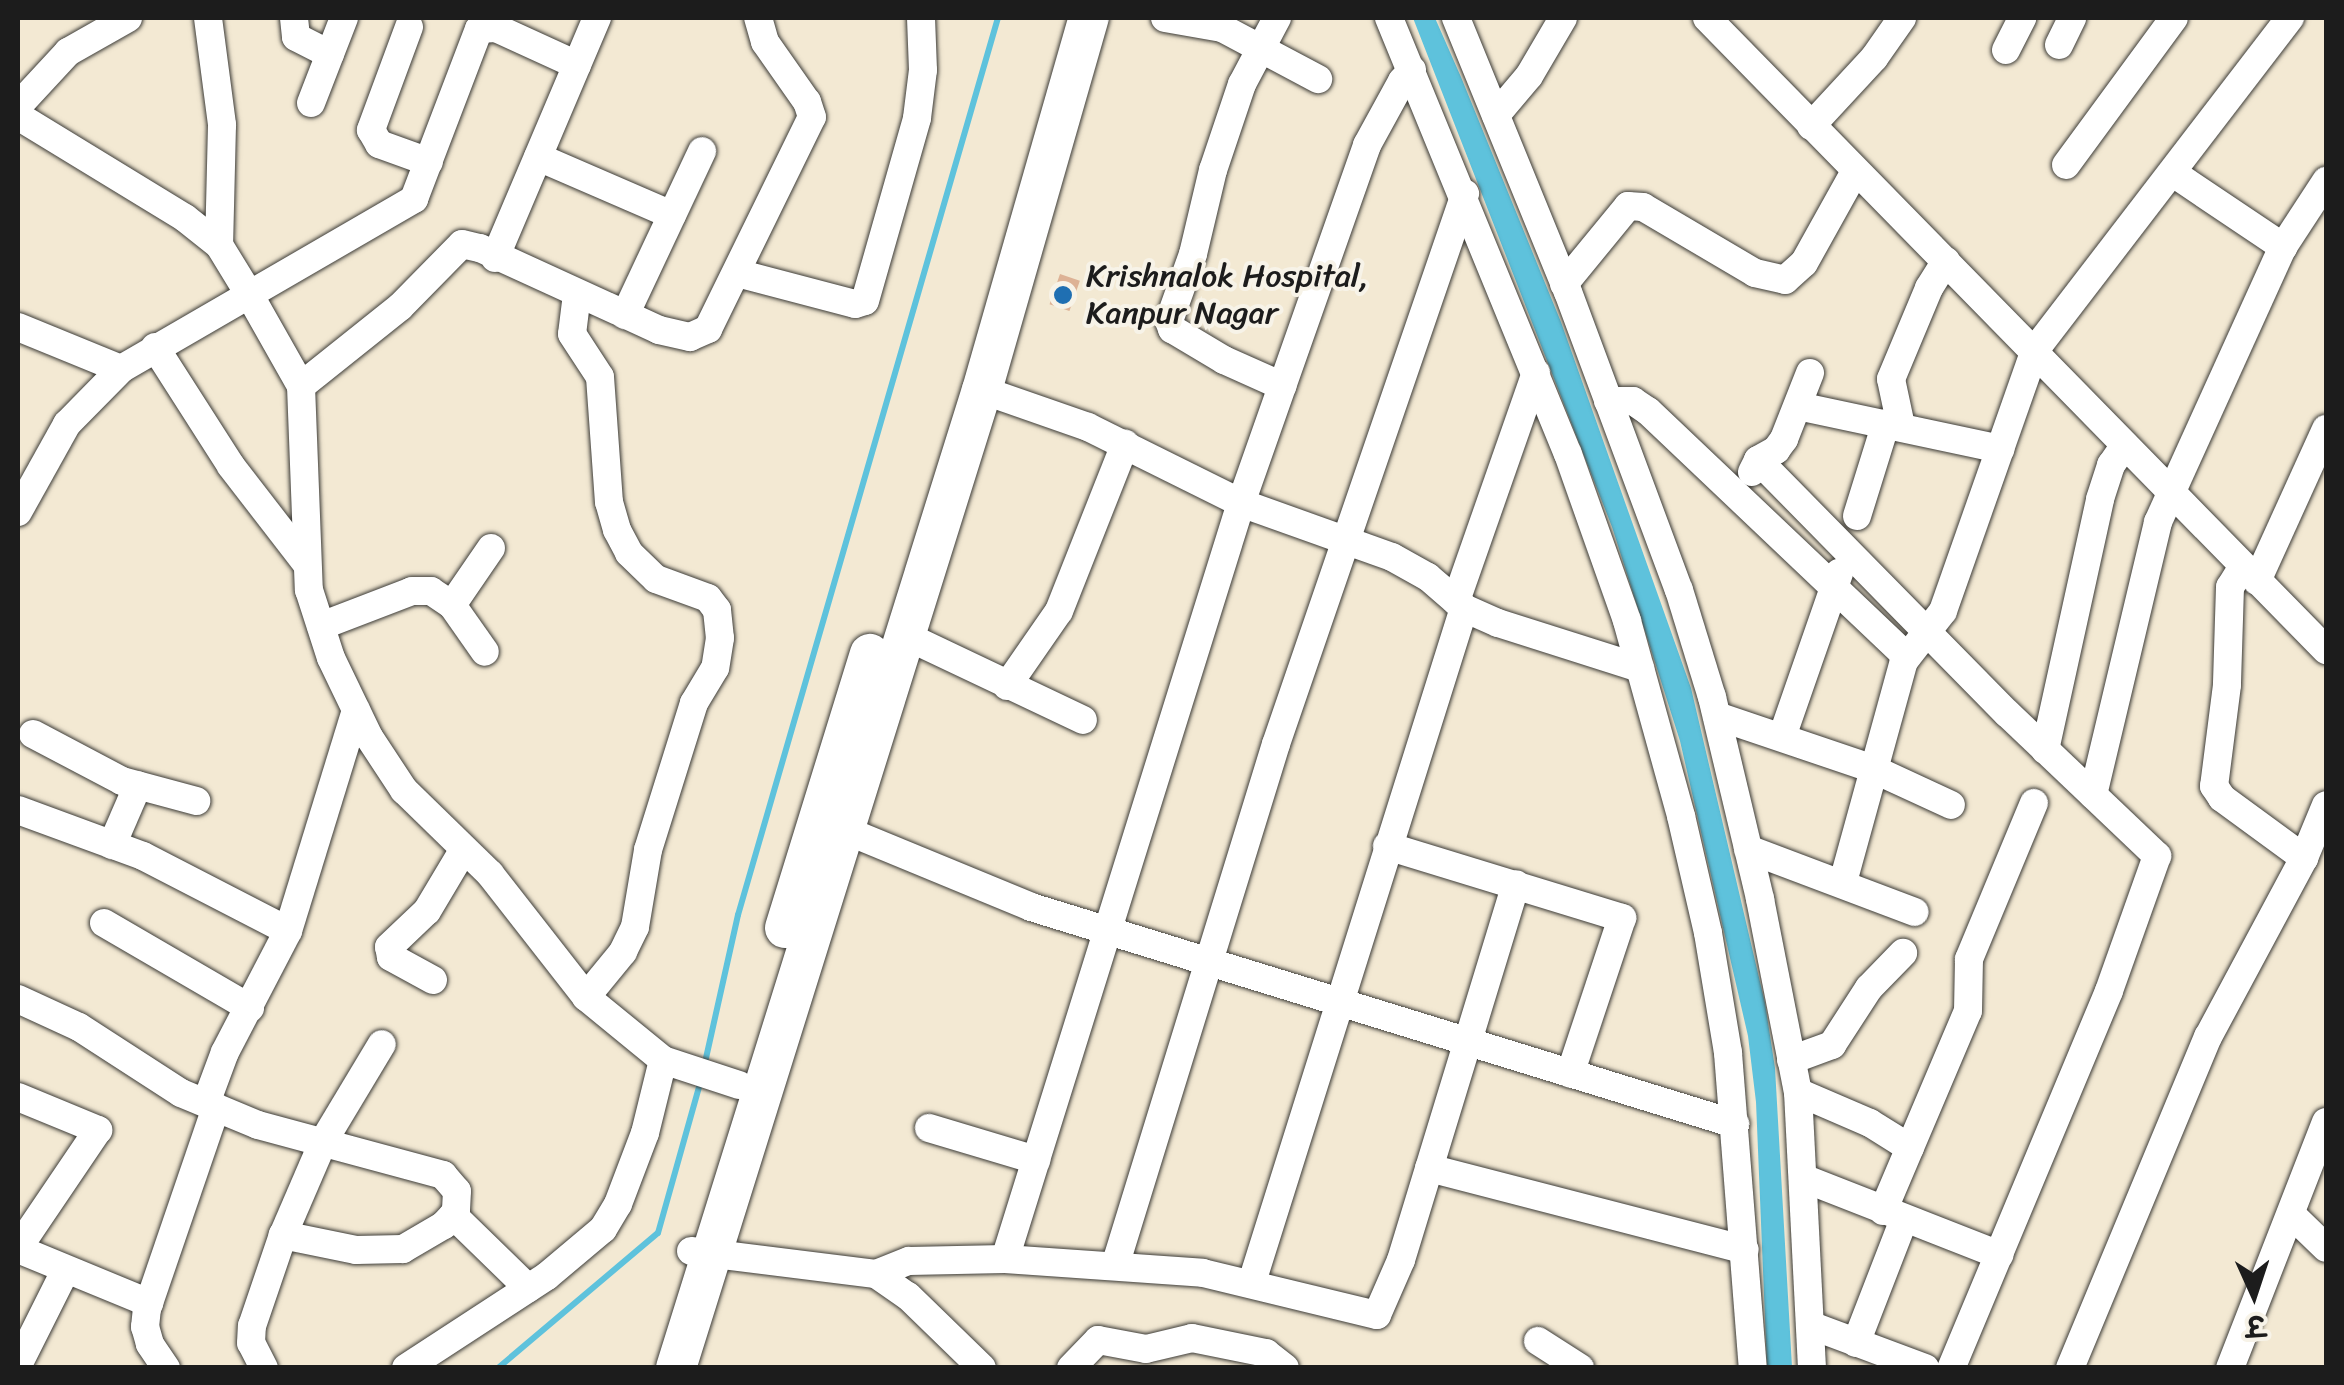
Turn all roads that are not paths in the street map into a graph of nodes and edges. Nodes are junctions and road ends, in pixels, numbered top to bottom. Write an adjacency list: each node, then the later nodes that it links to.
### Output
1 (128, 18): 30 (street)
2 (208, 18): 43 (street)
3 (294, 18): 25 (street)
4 (344, 18): 25 (street)
5 (597, 18): 26 (street)
6 (758, 18): 47 (street)
7 (921, 18): 47 (street)
8 (1061, 18): 103 (highway)
9 (1089, 18): 60 (highway)
10 (1277, 18): 23 (street)
11 (1390, 18): 27 (street)
12 (1456, 18): 32 (street)
13 (1563, 18): 32 (street)
14 (1707, 18): 33 (street)
15 (1902, 18): 33 (street)
16 (2022, 18): 24 (street)
17 (2072, 18): 22 (street)
18 (2174, 18): 37 (street)
19 (2290, 18): 39 (street)
20 (1178, 19): 23 (street)
21 (409, 27): 36 (street)
22 (2059, 45)
23 (1262, 46): 28 (street); 59 (street)
24 (2006, 50)
25 (330, 54): 29 (street)
26 (576, 65): 35 (street); 36 (street)
27 (1412, 70): 41 (street); 59 (street)
28 (1318, 79)
29 (311, 103)
30 (18, 106)
31 (18, 116): 43 (street)
32 (1496, 116): 48 (street)
33 (1811, 126): 38 (street)
34 (702, 152): 42 (street)
35 (538, 157): 42 (street); 45 (street)
36 (429, 162): 49 (street)
37 (2066, 165)
38 (1854, 173): 46 (street); 48 (street)
39 (2173, 173): 44 (street); 54 (street)
40 (2326, 181): 44 (street)
41 (1465, 194): 56 (street); 73 (street)
42 (672, 215): 51 (street)
43 (220, 245): 49 (street)
44 (2284, 247): 69 (street)
45 (495, 258): 50 (street); 58 (street)
46 (1946, 261): 54 (street); 63 (street)
47 (737, 273): 51 (street)
48 (1564, 284): 61 (street)
49 (249, 294): 53 (street); 58 (street)
50 (576, 294): 51 (street); 118 (street)
51 (625, 315)
52 (18, 326): 55 (street)
53 (155, 347): 55 (street); 76 (street)
54 (2035, 350): 66 (street); 67 (street)
55 (120, 370): 71 (street)
56 (1536, 373): 79 (street); 87 (street)
57 (1810, 374): 62 (street)
58 (302, 386): 76 (street)
59 (1282, 386): 70 (street)
60 (982, 390): 65 (street); 83 (highway)
61 (1608, 402): 68 (street); 90 (street)
62 (1798, 406): 63 (street); 68 (street)
63 (1894, 425): 67 (street); 72 (street)
64 (2326, 429): 77 (street)
65 (1125, 444): 70 (street); 88 (street)
66 (2125, 444): 69 (street); 94 (street)
67 (2000, 450): 82 (street)
68 (1749, 479): 75 (street); 78 (street)
69 (2170, 492): 77 (street); 97 (street)
70 (1242, 503): 73 (street); 114 (street)
71 (18, 512)
72 (1857, 516)
73 (1344, 540): 79 (street); 116 (street)
74 (491, 548): 80 (street)
75 (1848, 552): 78 (street); 82 (street)
76 (306, 563): 81 (street)
77 (2250, 574): 84 (street); 108 (street)
78 (1834, 586): 86 (street); 93 (street)
79 (1460, 604): 87 (street); 105 (street)
80 (452, 605): 81 (street); 85 (street)
81 (321, 626): 89 (street)
82 (1926, 632): 86 (street); 94 (street)
83 (904, 634): 88 (street); 103 (highway)
84 (2324, 641)
85 (485, 652)
86 (1907, 657): 95 (street)
87 (1640, 668): 132 (street)
88 (1008, 686): 91 (street)
89 (356, 710): 106 (street); 113 (street)
90 (1717, 716): 93 (street); 107 (street)
91 (1083, 720)
92 (33, 734): 96 (street)
93 (1782, 737): 95 (street)
94 (2046, 750): 97 (street)
95 (1871, 768): 100 (street); 109 (street)
96 (138, 785): 98 (street); 104 (street)
97 (2093, 795): 147 (street)
98 (196, 802)
99 (2034, 803): 135 (street)
100 (1951, 805)
101 (2326, 805): 108 (street)
102 (18, 810): 104 (street)
103 (832, 824): 114 (street); 127 (highway); 146 (highway)
104 (112, 845): 113 (street)
105 (1387, 846): 110 (street); 120 (street)
106 (464, 849): 117 (street); 118 (street)
107 (1748, 849): 109 (street); 124 (street)
108 (2304, 858): 172 (street)
109 (1844, 882): 111 (street)
110 (1516, 884): 122 (street); 126 (street)
111 (1916, 912)
112 (104, 923): 121 (street)
113 (288, 930): 121 (street)
114 (1107, 932): 116 (street); 136 (street)
115 (1903, 953): 124 (street)
116 (1207, 962): 120 (street); 149 (street)
117 (433, 980)
118 (586, 997): 125 (street)
119 (18, 1000): 130 (street)
120 (1339, 1003): 122 (street); 152 (street)
121 (250, 1008): 130 (street)
122 (1467, 1042): 126 (street); 137 (street)
123 (382, 1044): 134 (street)
124 (1792, 1060): 128 (street)
125 (670, 1064): 127 (street); 153 (street)
126 (1570, 1074): 132 (street)
127 (727, 1082): 146 (highway)
128 (1798, 1092): 135 (street); 138 (street)
129 (18, 1097): 144 (street)
130 (211, 1106): 134 (street); 154 (street)
131 (2326, 1122): 140 (street)
132 (1734, 1124): 145 (street)
133 (929, 1128): 136 (street)
134 (323, 1142): 141 (street); 142 (street)
135 (1910, 1148): 139 (street)
136 (1036, 1160): 148 (street)
137 (1429, 1168): 145 (street); 152 (street)
138 (1803, 1178): 139 (street); 155 (street)
139 (1893, 1215): 147 (street); 157 (street)
140 (2292, 1215): 143 (street); 173 (street)
141 (453, 1216): 142 (street); 153 (street)
142 (283, 1236): 160 (street)
143 (2326, 1248)
144 (18, 1249): 150 (street)
145 (1745, 1250): 168 (street)
146 (703, 1252): 151 (street); 162 (highway); 163 (highway)
147 (1999, 1256): 171 (street)
148 (1005, 1259): 149 (street); 151 (street)
149 (1114, 1266): 152 (street)
150 (65, 1271): 154 (street); 159 (street)
151 (876, 1274): 164 (street)
152 (1252, 1282)
153 (528, 1288): 161 (street)
154 (149, 1303): 158 (street)
155 (1810, 1325): 157 (street); 169 (street)
156 (1538, 1340): 167 (street)
157 (1856, 1342): 170 (street)
158 (152, 1360)
159 (18, 1365)
160 (264, 1368)
161 (406, 1368)
162 (654, 1368)
163 (676, 1368)
164 (982, 1368)
165 (1071, 1368): 166 (street)
166 (1285, 1368)
167 (1580, 1368)
168 (1753, 1368)
169 (1812, 1368)
170 (1925, 1368)
171 (1951, 1368)
172 (2070, 1368)
173 (2230, 1368)

